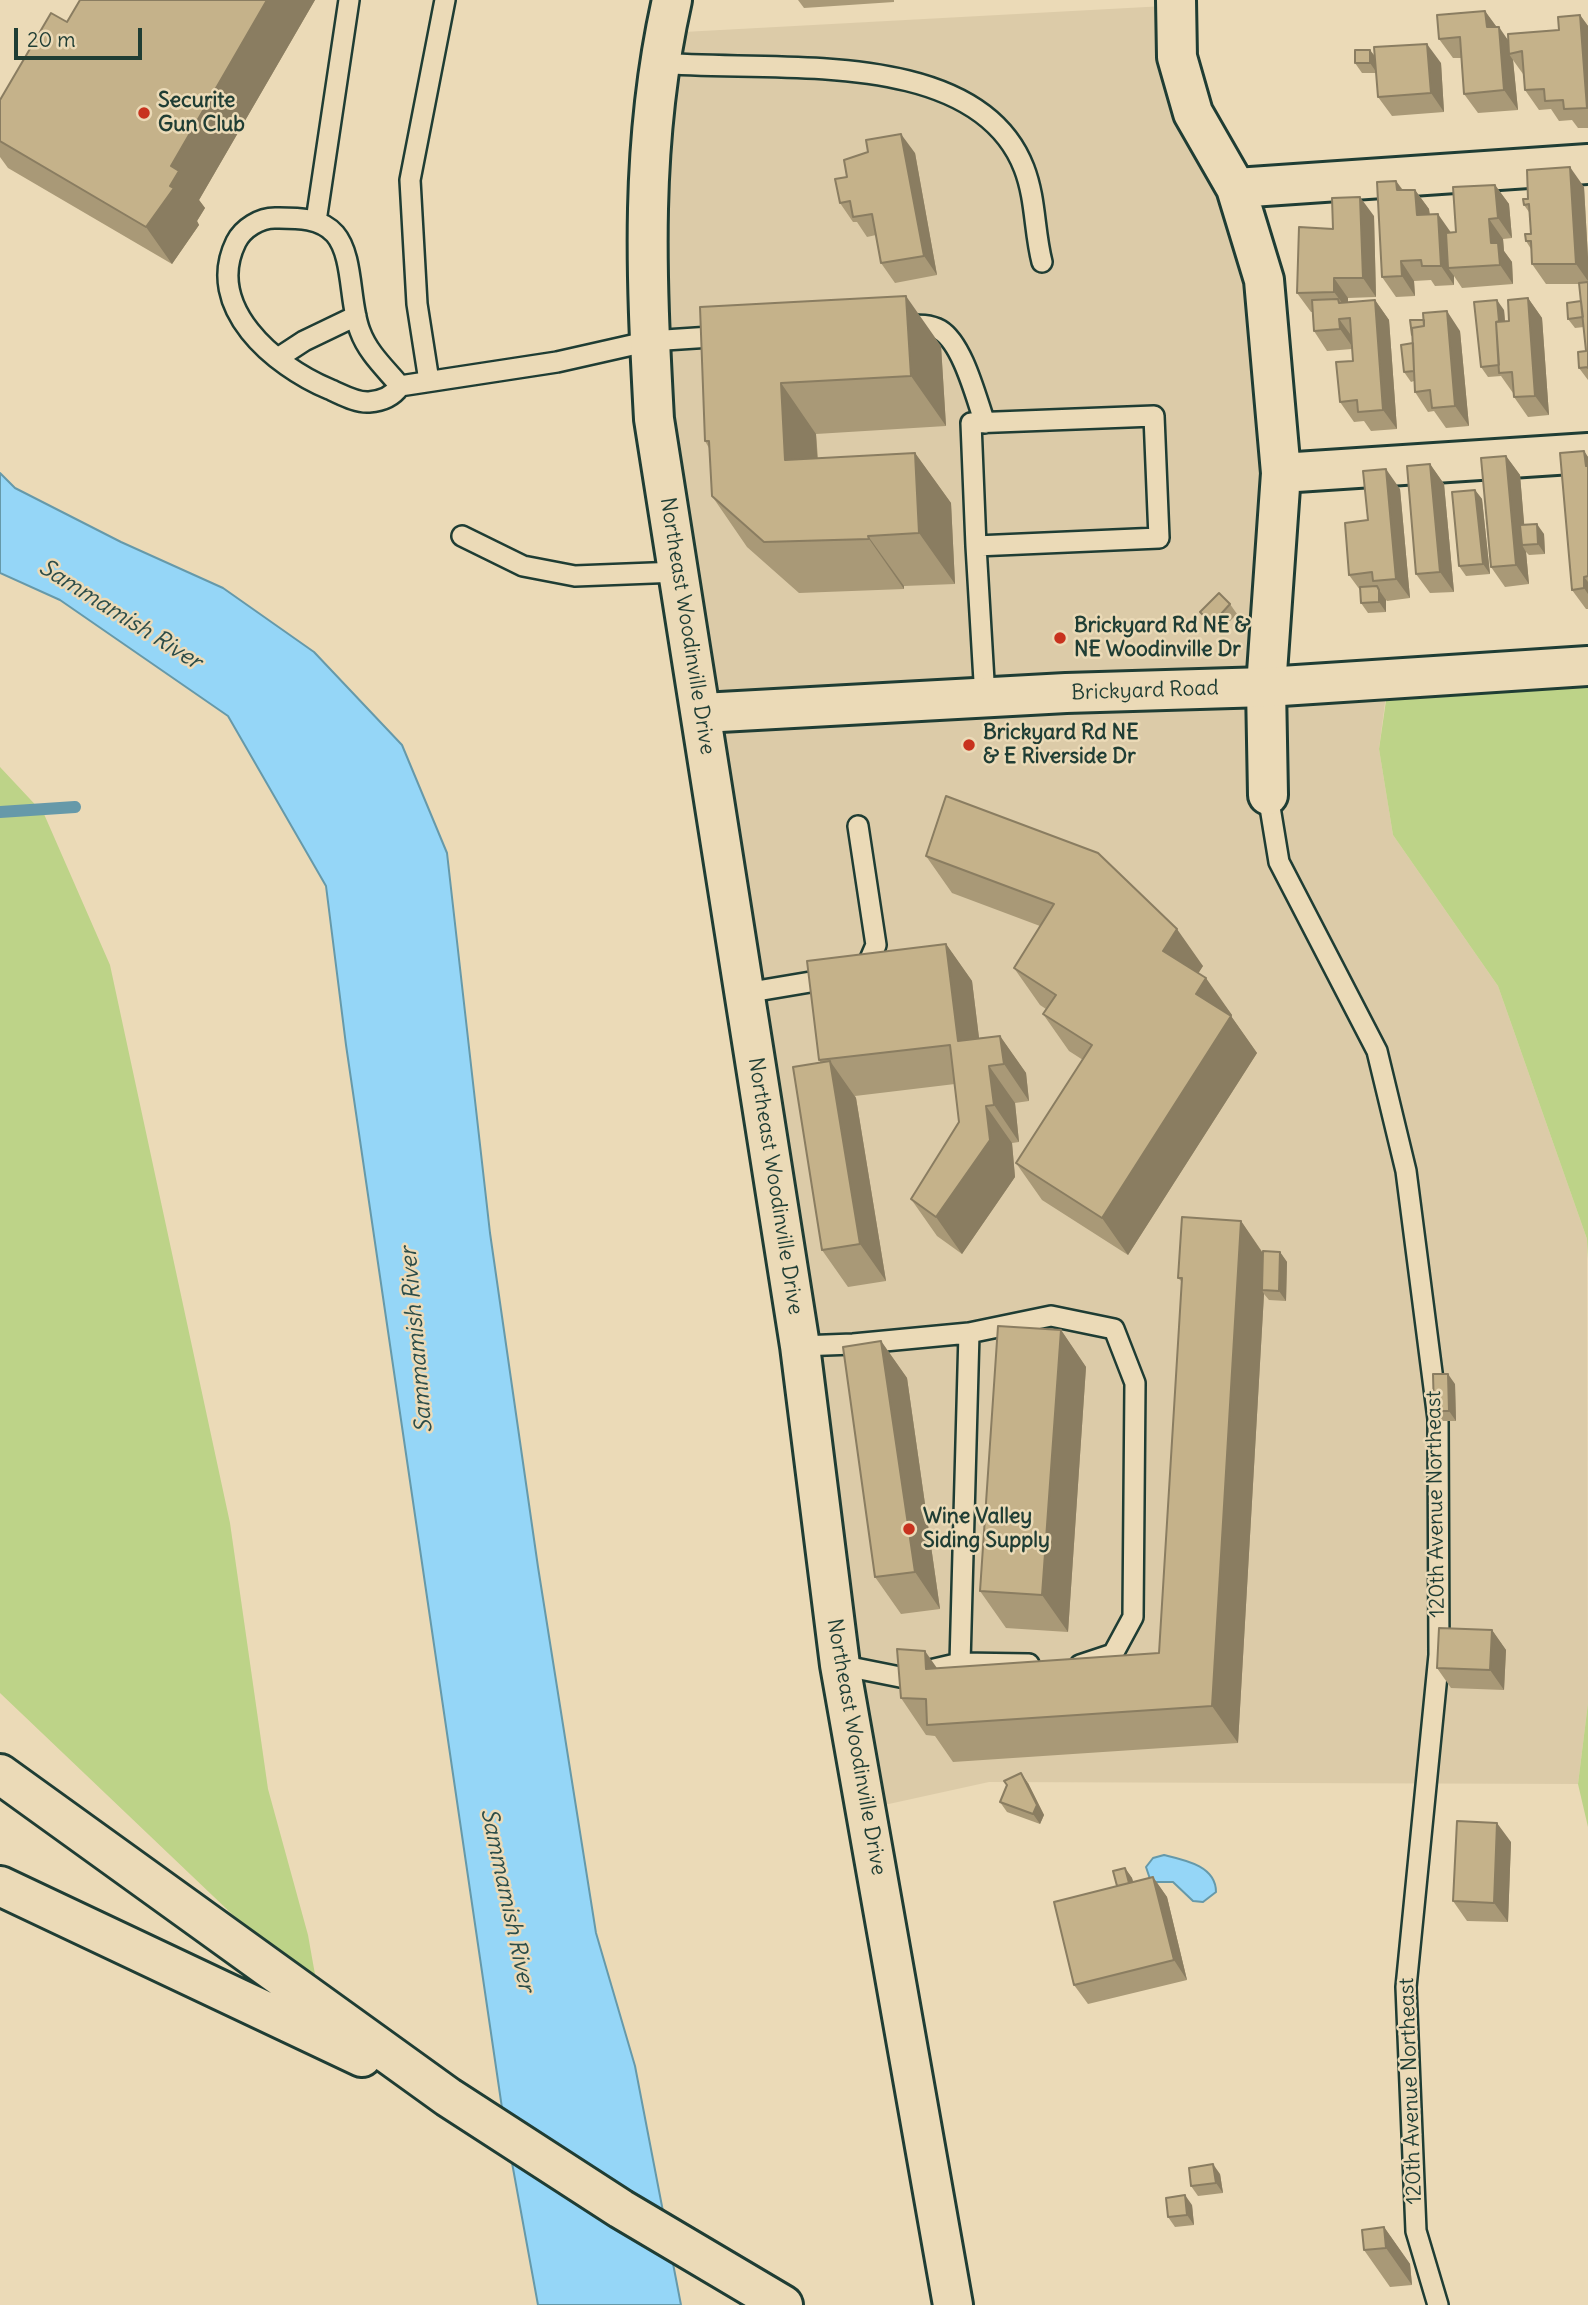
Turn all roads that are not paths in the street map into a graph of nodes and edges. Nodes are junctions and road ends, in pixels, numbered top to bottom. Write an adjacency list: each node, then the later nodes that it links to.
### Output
1 (349, 0): 8 (lane)
2 (445, 0): 15 (lane)
3 (672, 0): 5 (main road, Northeast Woodinville Drive)
4 (1176, 0): 7 (main road, 120th Avenue Northeast)
5 (661, 63): 9 (lane); 13 (main road, Northeast Woodinville Drive)
6 (1588, 164): 7 (main road)
7 (1236, 188): 19 (main road, 120th Avenue Northeast)
8 (316, 221): 10 (lane); 14 (lane)
9 (1042, 262)
10 (356, 316): 14 (lane); 16 (lane)
11 (878, 327): 17 (lane)
12 (739, 335): 13 (lane)
13 (650, 341): 15 (lane); 22 (main road, Northeast Woodinville Drive)
14 (278, 358): 16 (lane)
15 (429, 381): 16 (lane)
16 (401, 386)
17 (985, 422): 21 (lane); 21 (lane)
18 (1588, 453): 19 (main road)
19 (1281, 473): 24 (main road, 120th Avenue Northeast)
20 (461, 536): 22 (lane)
21 (976, 546): 25 (lane)
22 (678, 572): 26 (main road, Northeast Woodinville Drive)
23 (1588, 666): 24 (main road, Brickyard Road)
24 (1266, 687): 25 (main road, Brickyard Road); 27 (main road, 120th Avenue Northeast)
25 (985, 698): 26 (main road, Brickyard Road)
26 (702, 713): 29 (main road, Northeast Woodinville Drive)
27 (1268, 795): 39 (lane, 120th Avenue Northeast)
28 (858, 825): 29 (lane)
29 (745, 993): 31 (main road, Northeast Woodinville Drive)
30 (969, 1333): 31 (lane); 32 (lane); 32 (lane)
31 (800, 1346): 33 (main road, Northeast Woodinville Drive)
32 (960, 1663): 33 (lane)
33 (840, 1665): 38 (main road, Northeast Woodinville Drive)
34 (0, 1774): 36 (main road)
35 (0, 1886): 36 (main road)
36 (448, 2097): 37 (main road)
37 (783, 2305)
38 (953, 2305)
39 (1438, 2305)

